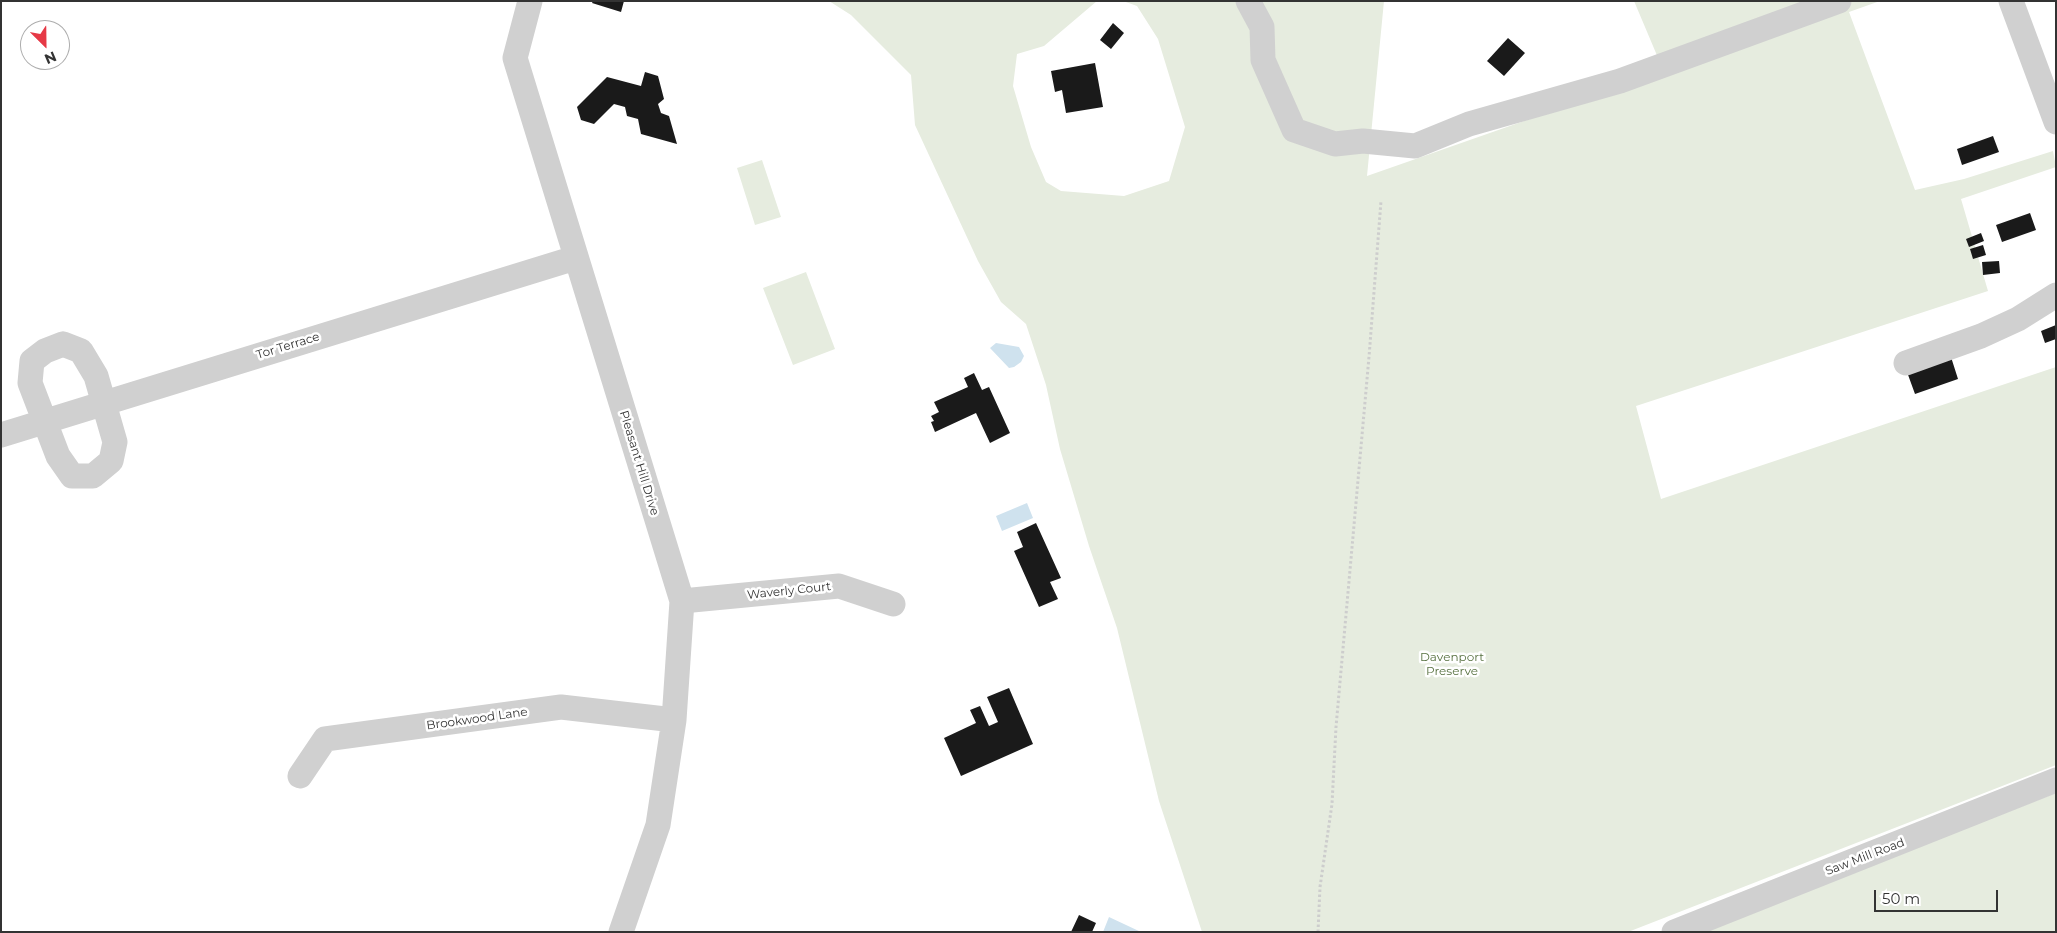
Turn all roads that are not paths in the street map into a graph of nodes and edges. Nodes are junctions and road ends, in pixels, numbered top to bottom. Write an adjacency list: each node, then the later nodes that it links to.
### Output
1 (530, 1): 6 (street, Pleasant Hill Drive)
2 (1248, 1): 3 (street)
3 (1839, 1)
4 (2011, 1): 5 (street)
5 (2056, 122)
6 (575, 258): 9 (street, Tor Terrace); 12 (street, Pleasant Hill Drive)
7 (2056, 295): 8 (street)
8 (1906, 363)
9 (105, 402): 10 (street, Tor Terrace); 10 (street); 10 (street)
10 (44, 421): 11 (street, Tor Terrace)
11 (1, 435)
12 (682, 601): 13 (street, Waverly Court); 14 (street, Pleasant Hill Drive)
13 (893, 604)
14 (674, 720): 15 (street, Brookwood Lane); 17 (street, Pleasant Hill Drive)
15 (300, 776)
16 (2056, 780): 18 (street, Saw Mill Road)
17 (621, 932)
18 (1674, 932)

